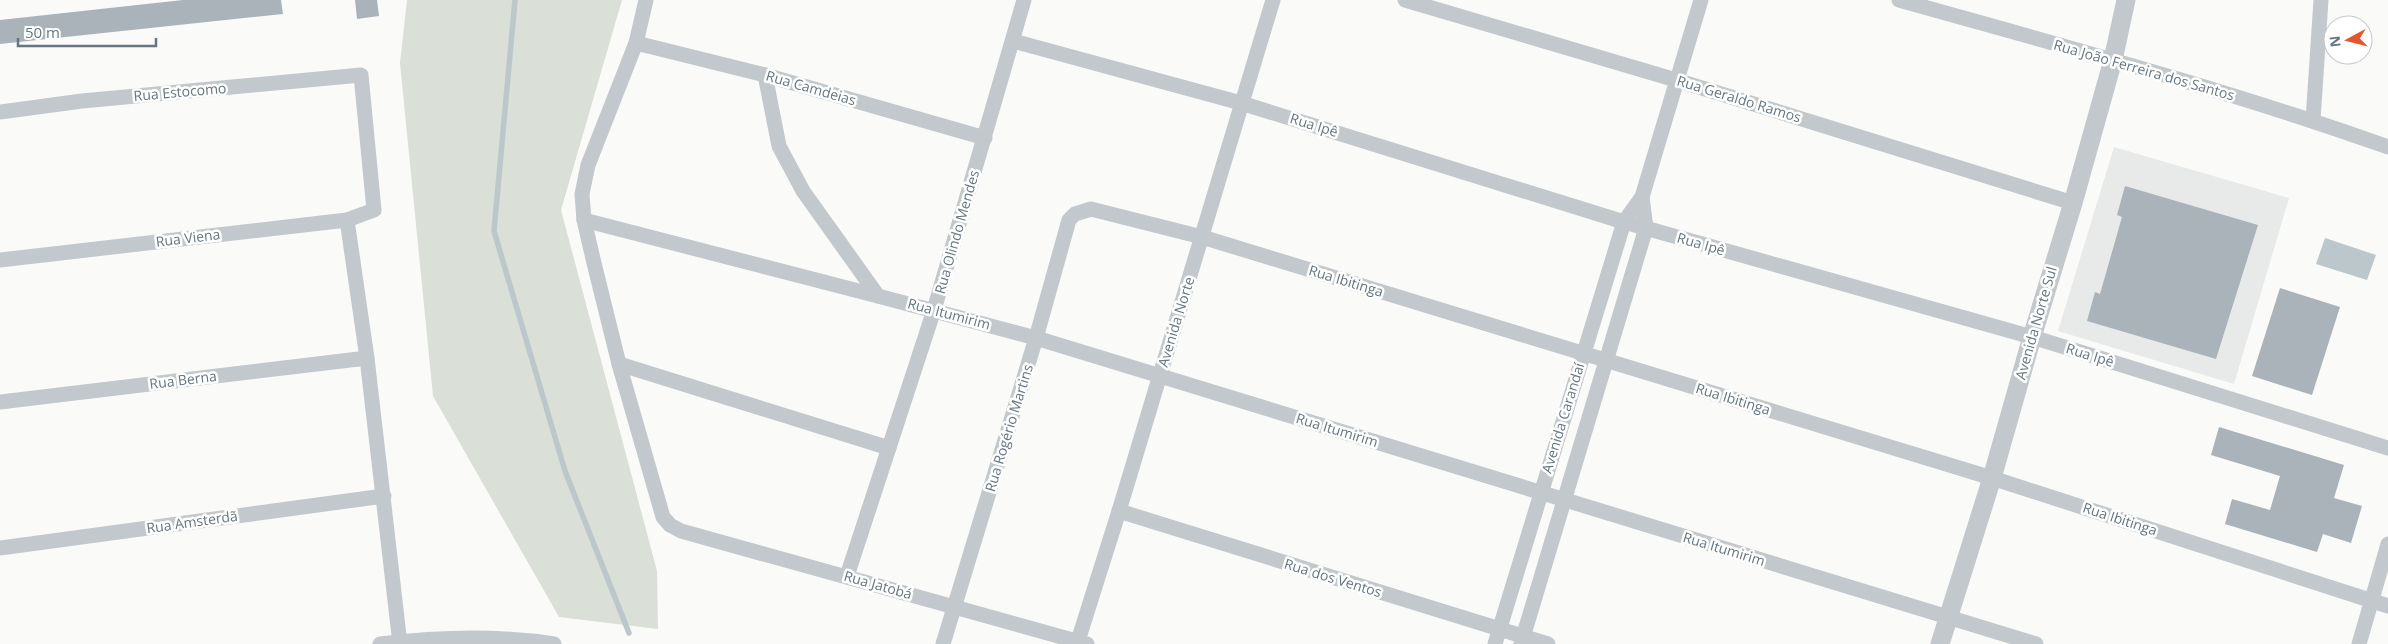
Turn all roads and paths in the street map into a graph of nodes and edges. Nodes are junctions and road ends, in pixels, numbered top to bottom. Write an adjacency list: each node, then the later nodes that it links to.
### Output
1 (646, 0): 10 (street)
2 (1024, 0): 9 (street, Rua Olindo Mendes)
3 (1273, 0): 14 (street, Avenida Norte)
4 (1405, 0): 13 (street, Rua Geraldo Ramos)
5 (1701, 0): 13 (street, Avenida Carandaí)
6 (1899, 0): 11 (street, Rua João Ferreira dos Santos)
7 (2126, 0): 11 (street, Avenida Norte Sul)
8 (2321, 0): 16 (street)
9 (1013, 41): 14 (street, Rua Ipê); 17 (street, Rua Olindo Mendes)
10 (636, 44): 12 (street, Rua Camdeias); 24 (street)
11 (2113, 60): 16 (street, Rua João Ferreira dos Santos); 20 (street, Avenida Norte Sul)
12 (765, 75): 17 (street, Rua Camdeias); 29 (street)
13 (1676, 80): 19 (street, Avenida Carandaí); 20 (street, Rua Geraldo Ramos)
14 (1241, 102): 25 (street, Rua Ipê); 27 (street, Avenida Norte)
15 (0, 112): 21 (street, Rua Estocomo)
16 (2312, 120): 18 (street, Rua João Ferreira dos Santos)
17 (985, 138): 30 (street, Rua Olindo Mendes)
18 (2388, 147)
19 (1642, 197): 25 (street, Avenida Carandaí); 26 (street, Avenida Carandaí)
20 (2073, 203): 31 (street, Avenida Norte Sul)
21 (374, 210): 23 (street, Rua Viena)
22 (1075, 214): 27 (street, Rua Ibitinga); 32 (street, Rua Rogério Martins)
23 (347, 220): 28 (street, Rua Viena); 34 (street)
24 (584, 220): 29 (street, Rua Itumirim); 36 (street)
25 (1624, 222): 26 (street, Rua Ipê); 33 (street, Avenida Carandaí)
26 (1646, 228): 31 (street, Rua Ipê); 35 (street, Avenida Carandaí)
27 (1202, 237): 33 (street, Rua Ibitinga); 37 (street, Avenida Norte)
28 (0, 260)
29 (878, 296): 30 (street, Rua Itumirim)
30 (934, 310): 32 (street, Rua Itumirim); 39 (street, Rua Olindo Mendes)
31 (2032, 337): 40 (street, Rua Ipê); 41 (street, Avenida Norte Sul)
32 (1036, 338): 37 (street, Rua Itumirim); 51 (street, Rua Rogério Martins)
33 (1583, 353): 35 (street, Rua Ibitinga); 42 (street, Avenida Carandaí)
34 (367, 358): 38 (street, Rua Berna); 43 (street)
35 (1605, 360): 41 (street, Rua Ibitinga); 44 (street, Avenida Carandaí)
36 (620, 364): 39 (street); 48 (street, Rua Jatobá)
37 (1160, 376): 42 (street, Rua Itumirim); 45 (street, Avenida Norte)
38 (0, 402)
39 (889, 448): 48 (street, Rua Olindo Mendes)
40 (2388, 448)
41 (1992, 478): 49 (street, Rua Ibitinga); 52 (street, Avenida Norte Sul)
42 (1540, 492): 44 (street, Rua Itumirim); 53 (street, Avenida Carandaí)
43 (384, 496): 47 (street, Rua Amsterdã); 55 (street)
44 (1565, 500): 52 (street, Rua Itumirim); 54 (street, Avenida Carandaí)
45 (1119, 512): 53 (street, Rua dos Ventos); 56 (street, Avenida Norte)
46 (2388, 544): 49 (street)
47 (0, 548)
48 (847, 576): 51 (street, Rua Jatobá)
49 (2371, 601): 50 (street, Rua Ibitinga); 64 (street)
50 (2388, 606)
51 (954, 607): 56 (street, Rua Jatobá); 59 (street, Rua Rogério Martins)
52 (1947, 618): 62 (street, Avenida Norte Sul); 63 (street, Rua Itumirim)
53 (1499, 629): 54 (street, Rua dos Ventos); 60 (street, Avenida Carandaí)
54 (1522, 640): 61 (street, Rua dos Ventos)
55 (400, 643): 57 (street); 58 (street)
56 (1081, 643)
57 (380, 644)
58 (554, 644)
59 (943, 644)
60 (1495, 644)
61 (1548, 644)
62 (1940, 644)
63 (2036, 644)
64 (2359, 644)

